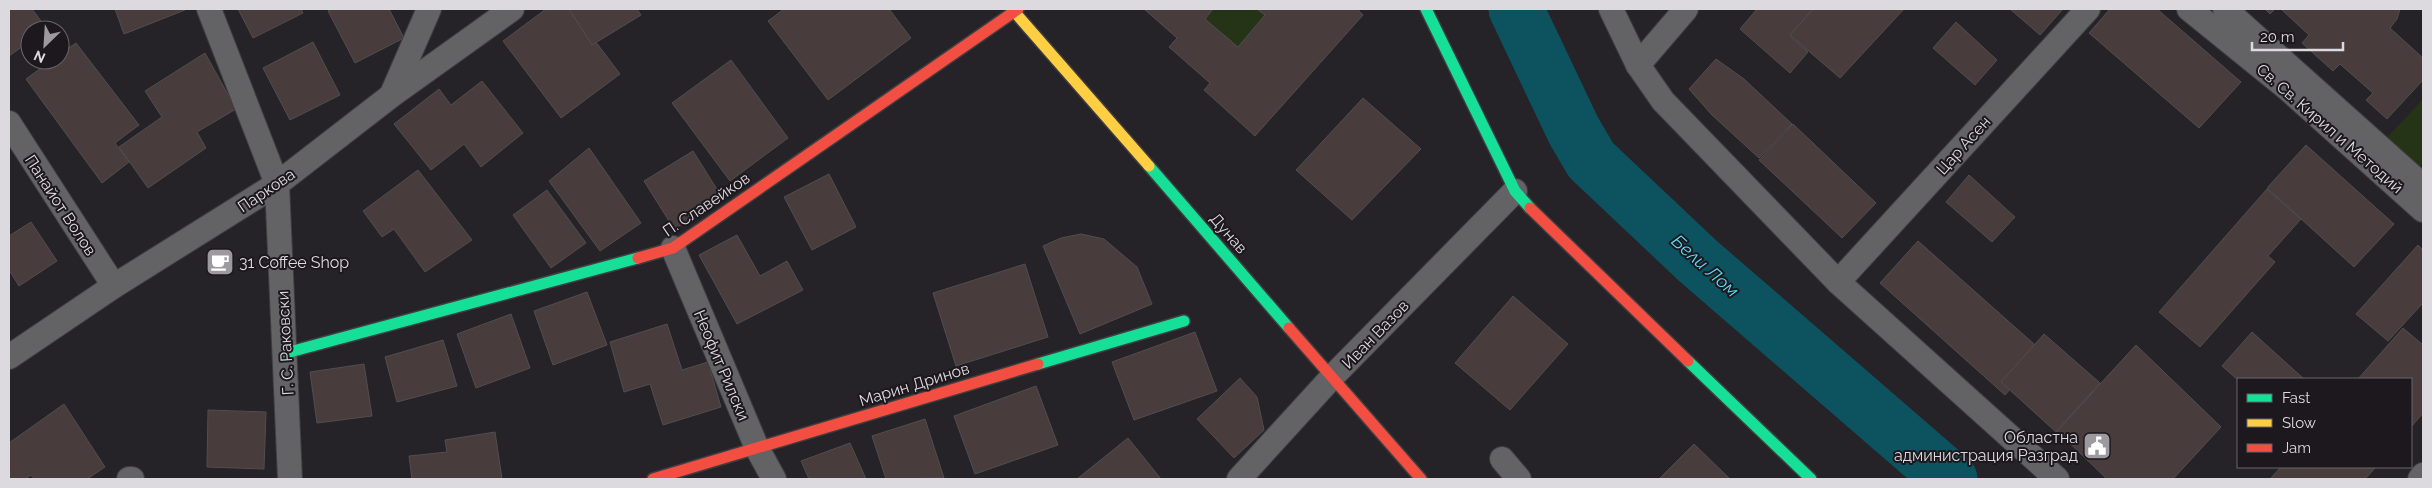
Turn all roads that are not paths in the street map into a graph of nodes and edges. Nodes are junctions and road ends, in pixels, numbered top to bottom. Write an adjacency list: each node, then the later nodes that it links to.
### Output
1 (209, 9): 14 (street, Г. С. Раковски)
2 (512, 9): 12 (street, Паркова)
3 (1426, 9): 16 (street)
4 (1611, 9): 11 (street)
5 (1686, 9): 11 (street)
6 (2088, 9): 19 (street, Цар Асен)
7 (2189, 9): 17 (street, Св. Св. Кирил и Методий)
8 (2225, 9): 15 (street)
9 (1015, 10): 18 (street, П. Славейков); 24 (street, Дунав)
10 (428, 12): 12 (street)
11 (1638, 65): 19 (street)
12 (392, 95): 14 (street, Паркова)
13 (9, 123): 20 (street, Панайот Волов)
14 (277, 184): 20 (street, Паркова); 22 (street, Г. С. Раковски)
15 (2423, 186)
16 (1514, 191): 24 (street, Иван Вазов); 34 (street)
17 (2423, 210)
18 (673, 248): 22 (street, П. Славейков); 25 (street, Неофит Рилски)
19 (1838, 282): 35 (street)
20 (114, 286): 23 (street, Паркова)
21 (1184, 321): 25 (street, Марин Дринов)
22 (286, 353): 28 (street, Г. С. Раковски)
23 (9, 357)
24 (1334, 376): 31 (street, Иван Вазов); 32 (street, Дунав)
25 (756, 448): 29 (street, Марин Дринов); 30 (street, Неофит Рилски)
26 (1502, 459): 33 (street)
27 (2423, 475): 36 (street)
28 (290, 479)
29 (653, 479)
30 (774, 479)
31 (1239, 479)
32 (1421, 479)
33 (1519, 479)
34 (1811, 479)
35 (2057, 479)
36 (2420, 479)

